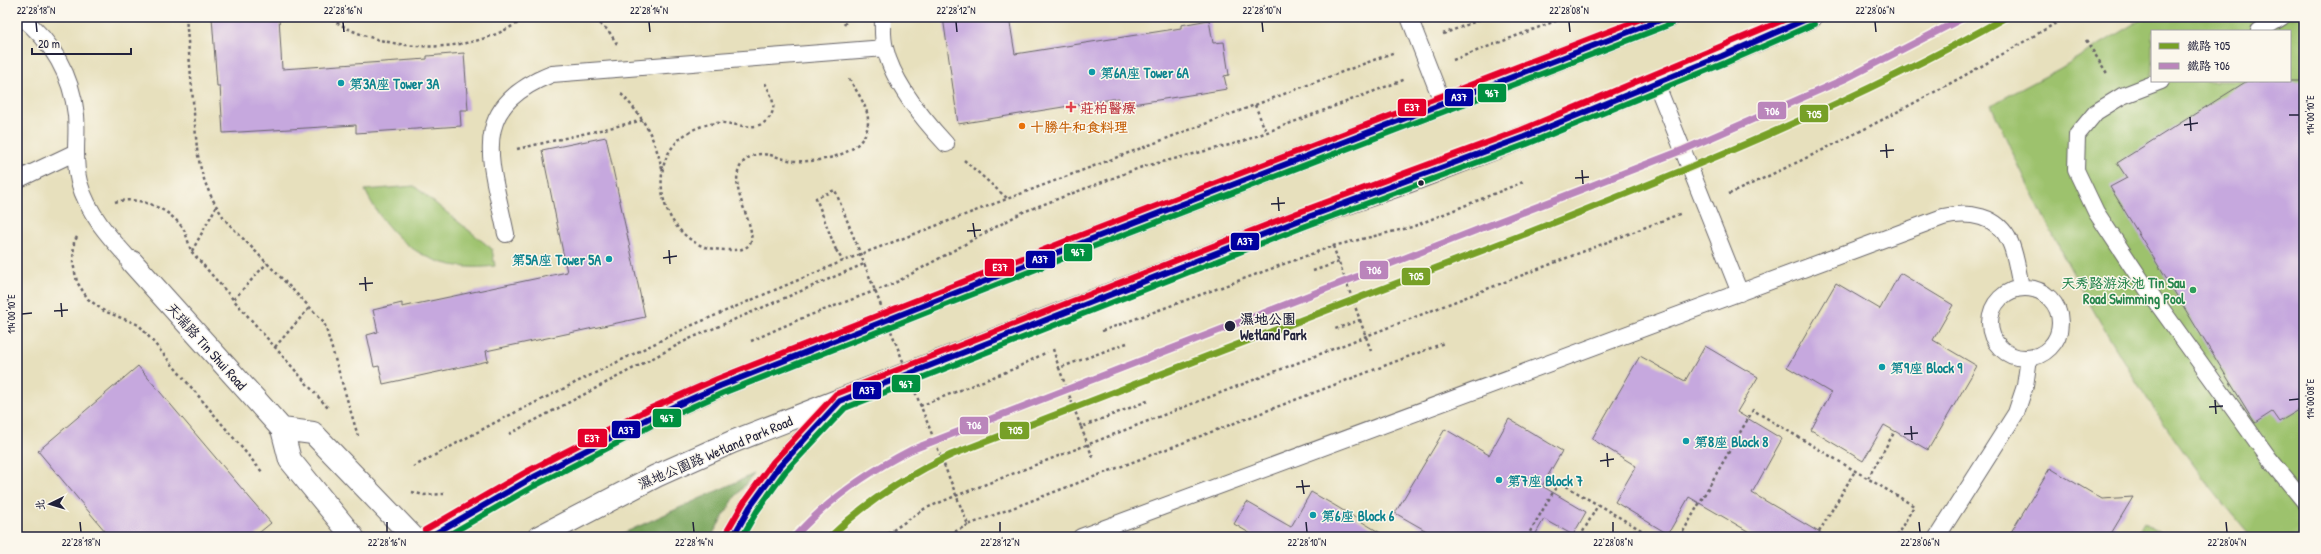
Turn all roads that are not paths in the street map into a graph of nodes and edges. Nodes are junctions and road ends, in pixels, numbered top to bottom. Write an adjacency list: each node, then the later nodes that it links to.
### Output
1 (21, 17): 13 (lane)
2 (883, 17): 8 (lane)
3 (1409, 17): 11 (lane)
4 (1668, 17): 11 (main road)
5 (1811, 17): 10 (main road, 濕地公園路 Wetland Park Road)
6 (2282, 17): 7 (lane)
7 (2261, 30)
8 (885, 48): 12 (lane); 15 (lane)
9 (2158, 82): 22 (lane)
10 (1656, 84): 18 (lane); 20 (main road, 濕地公園路 Wetland Park Road)
11 (1443, 104): 25 (main road)
12 (946, 144)
13 (76, 152): 14 (lane); 16 (lane)
14 (17, 180)
15 (506, 234)
16 (132, 262): 21 (main road, 天瑞路 Tin Shui Road)
17 (2021, 287): 18 (lane); 19 (lane); 19 (lane)
18 (1740, 293): 28 (lane)
19 (2029, 358): 29 (lane)
20 (840, 400): 26 (main road, 濕地公園路 Wetland Park Road); 27 (main road)
21 (282, 429): 23 (main road, 天瑞路 Tin Shui Road); 24 (main road)
22 (2304, 501)
23 (353, 537)
24 (413, 537)
25 (429, 537)
26 (539, 537)
27 (733, 537)
28 (1081, 537)
29 (1937, 537)

